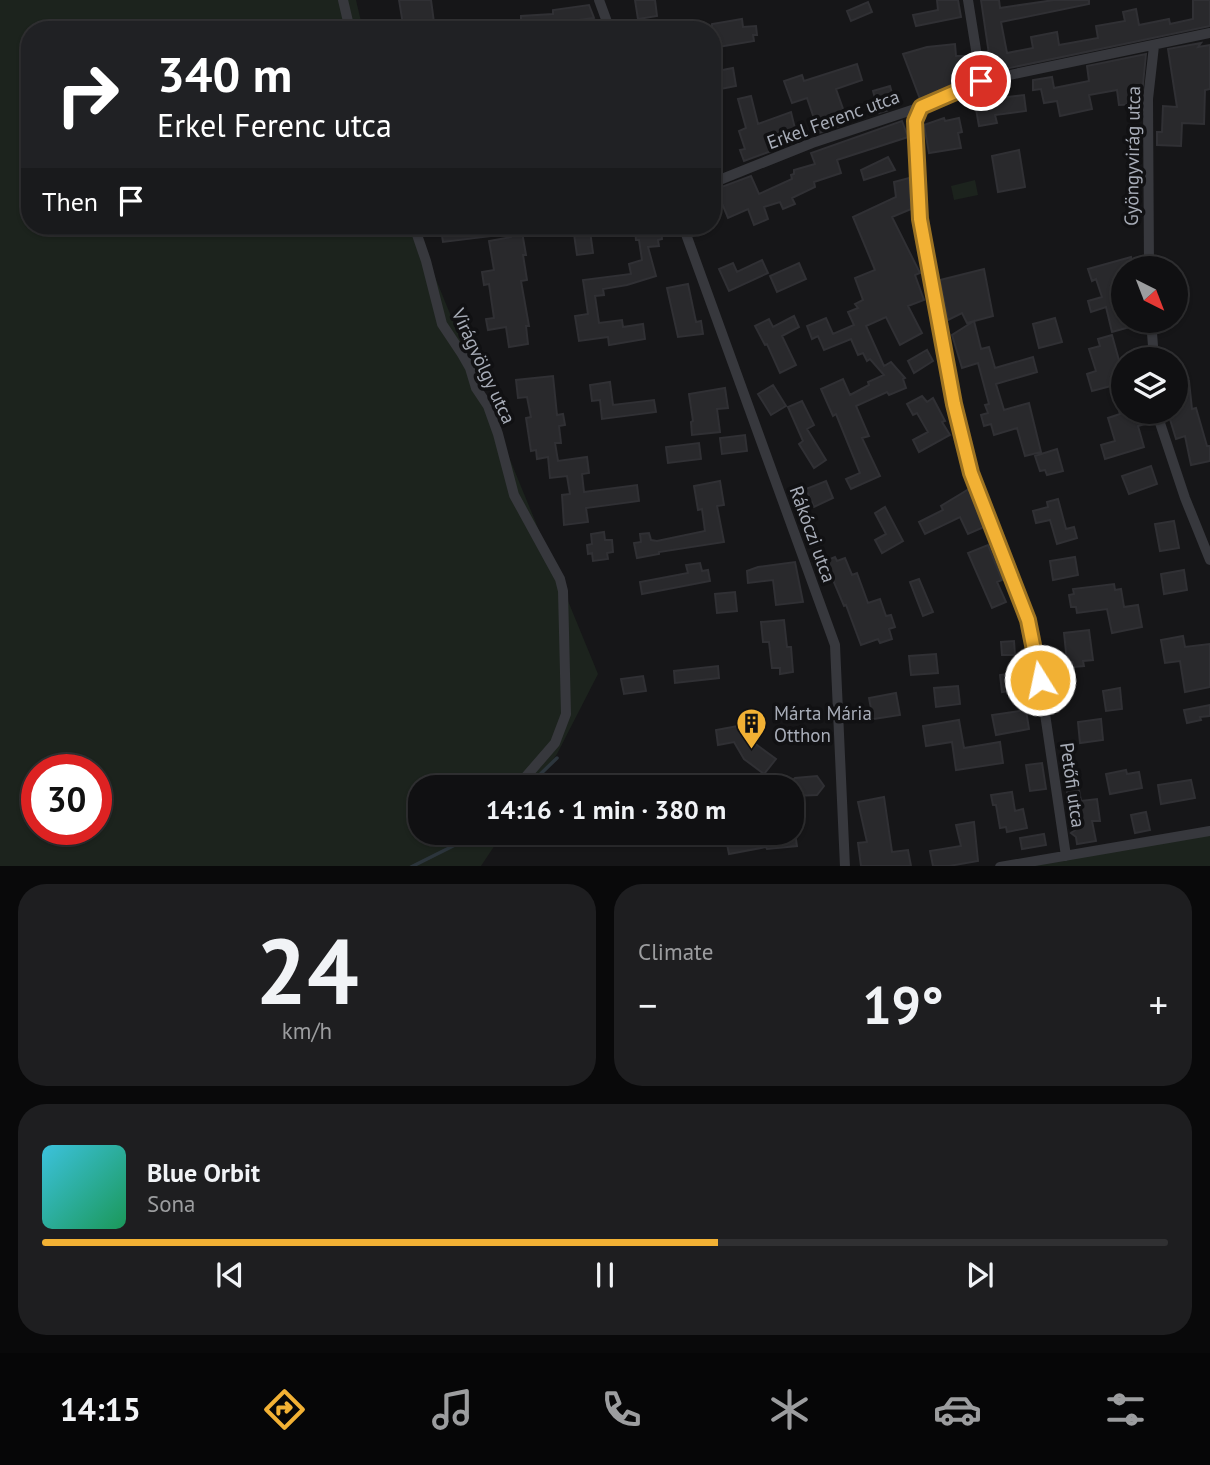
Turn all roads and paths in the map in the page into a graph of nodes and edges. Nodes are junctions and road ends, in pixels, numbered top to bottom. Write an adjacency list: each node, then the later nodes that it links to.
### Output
1 (343, 0): 4 (street)
2 (599, 0): 5 (street)
3 (968, 0): 8 (street)
4 (348, 21)
5 (607, 21)
6 (1210, 33): 7 (street, Erkel Ferenc utca)
7 (1154, 46): 8 (street, Erkel Ferenc utca); 13 (street, Gyöngyvirág utca)
8 (981, 81): 9 (street, Erkel Ferenc utca)
9 (921, 107): 10 (street, Erkel Ferenc utca); 18 (street, Petőfi utca)
10 (721, 179)
11 (417, 235): 16 (street, Virágvölgy utca)
12 (686, 235): 19 (street, Rákóczi utca)
13 (1149, 256)
14 (1160, 424): 15 (street)
15 (1210, 560)
16 (527, 775)
17 (1210, 831): 18 (street)
18 (1066, 856): 20 (street)
19 (845, 866)
20 (1000, 866)

